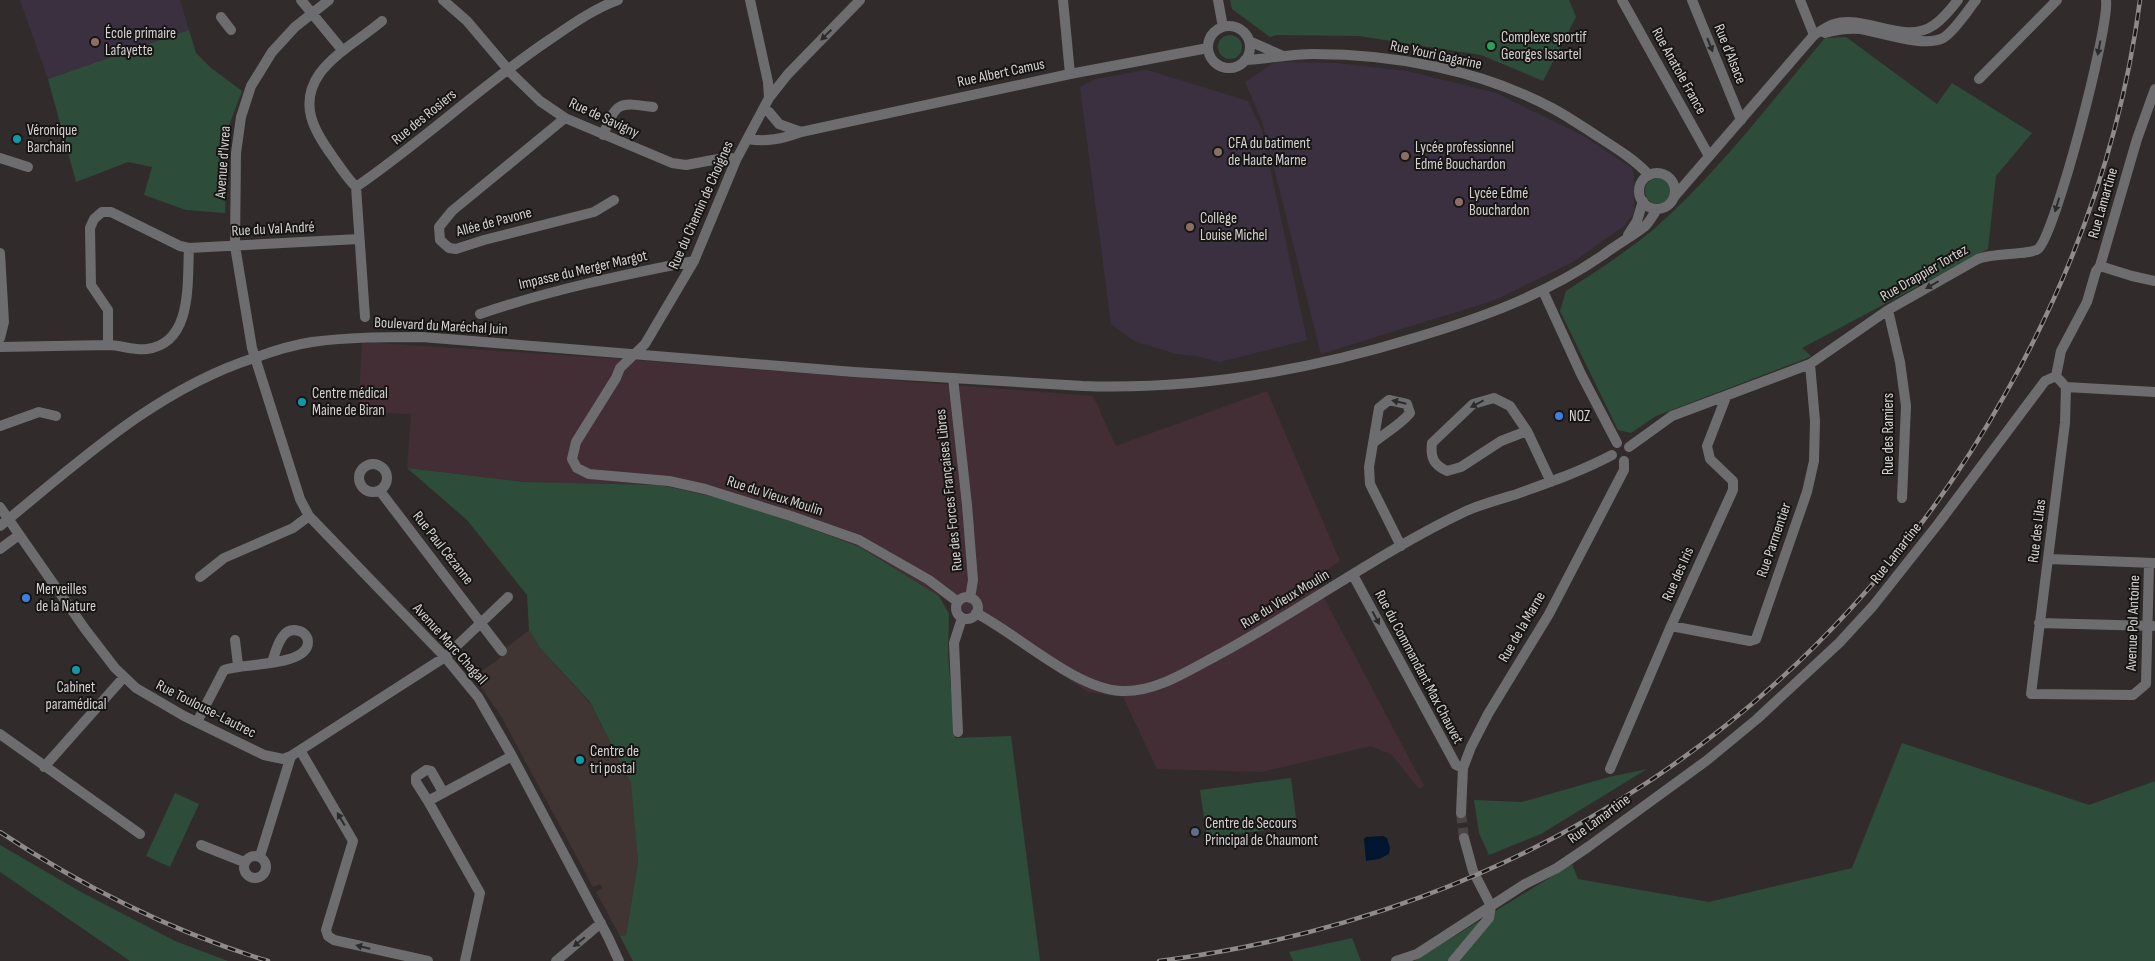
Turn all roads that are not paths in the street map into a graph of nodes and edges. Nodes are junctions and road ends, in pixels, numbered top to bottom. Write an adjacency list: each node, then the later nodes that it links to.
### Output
1 (301, 0): 16 (street)
2 (328, 0): 16 (street, Avenue d'Ivrea)
3 (443, 0): 27 (street, Rue de Savigny)
4 (618, 0): 27 (street, Rue des Rosiers)
5 (750, 0): 31 (street)
6 (860, 0): 31 (street, Rue du Chemin de Choignes, one-way to 31)
7 (1063, 0): 28 (street)
8 (1218, 0): 19 (street)
9 (1622, 0): 41 (street, Rue Anatole France)
10 (1692, 0): 35 (street, Rue d'Alsace, one-way to 35)
11 (1800, 0): 21 (street)
12 (1958, 0): 21 (street)
13 (1976, 0): 21 (street)
14 (2057, 0): 29 (street)
15 (2106, 0): 62 (street, Rue Drappier Tortez, one-way to 62)
16 (312, 13): 24 (street); 55 (street, Avenue d'Ivrea)
17 (221, 17): 20 (street)
18 (382, 21): 24 (street)
19 (1223, 27): 22 (street); 23 (street)
20 (231, 30)
21 (1814, 36): 35 (street)
22 (1249, 41): 25 (street, Rue Youri Gagarine); 26 (street)
23 (1208, 48): 26 (street); 28 (street, Rue Albert Camus)
24 (343, 52): 48 (street)
25 (1282, 56): 26 (street, Rue Youri Gagarine); 46 (street, Rue Youri Gagarine)
26 (1245, 60)
27 (508, 68): 34 (street, Rue de Savigny); 48 (street, Rue des Rosiers)
28 (1070, 74): 37 (street, Rue Albert Camus)
29 (1979, 79)
30 (2155, 89): 59 (street, Rue Lamartine)
31 (769, 98): 33 (street, Rue du Chemin de Choignes)
32 (653, 107): 38 (street)
33 (764, 109): 36 (street); 39 (street, Rue du Chemin de Choignes)
34 (565, 118): 38 (street, Rue de Savigny); 50 (street, Allée de Pavone)
35 (1740, 120): 41 (street)
36 (779, 124): 37 (street); 40 (street)
37 (801, 132): 40 (street, Rue Albert Camus)
38 (602, 135): 43 (street, Rue de Savigny)
39 (747, 139): 40 (street, Rue Albert Camus); 43 (street, Rue du Chemin de Choignes)
40 (777, 139)
41 (1709, 156): 45 (street)
42 (0, 158): 44 (street)
43 (736, 160): 58 (street, Rue du Chemin de Choignes)
44 (28, 167)
45 (1694, 173): 47 (street); 49 (street)
46 (1648, 175): 47 (street); 51 (street)
47 (1670, 178): 49 (street)
48 (356, 187): 53 (street)
49 (1674, 197): 52 (street)
50 (614, 200)
51 (1643, 201): 52 (street); 54 (street)
52 (1657, 209): 54 (street, Boulevard du Maréchal Juin)
53 (359, 238): 55 (street, Rue du Val André); 64 (street)
54 (1626, 238): 61 (street, Boulevard du Maréchal Juin)
55 (235, 246): 56 (street, Rue du Val André); 69 (street, Avenue d'Ivrea)
56 (189, 248): 66 (street); 66 (street, Rue du Val André)
57 (0, 252): 65 (street)
58 (694, 261): 63 (street, Impasse du Merger Margot); 68 (street, Rue du Chemin de Choignes)
59 (2100, 266): 60 (street); 71 (street, Rue Lamartine)
60 (2155, 281)
61 (1543, 291): 72 (street, Boulevard du Maréchal Juin); 80 (street)
62 (1888, 310): 70 (street, Rue Drappier Tortez); 87 (street, Rue des Ramiers)
63 (480, 314)
64 (365, 317)
65 (0, 338)
66 (108, 345): 67 (street)
67 (0, 347)
68 (636, 354): 69 (street, Boulevard du Maréchal Juin); 72 (street, Boulevard du Maréchal Juin); 83 (street, Rue du Chemin de Choignes)
69 (255, 357): 89 (street, Avenue Marc Chagall); 90 (street, Boulevard du Maréchal Juin)
70 (1810, 364): 75 (street, Rue Drappier Tortez); 106 (street, Rue Parmentier)
71 (2056, 376): 73 (street); 131 (street, Rue Lamartine)
72 (953, 378): 100 (street, Rue des Forces Françaises Libres)
73 (2066, 387): 74 (street); 95 (street, Rue des Lilas)
74 (2155, 392)
75 (1726, 397): 81 (street, Rue Drappier Tortez); 106 (street, Rue des Iris)
76 (56, 416): 77 (street)
77 (0, 426)
78 (1527, 431): 78 (street, one-way to 78); 85 (street)
79 (1373, 443): 93 (street)
80 (1617, 443): 81 (street); 82 (street)
81 (1629, 447): 84 (street)
82 (1612, 455): 84 (street); 85 (street, Rue du Vieux Moulin)
83 (572, 459): 101 (street, Rue du Vieux Moulin)
84 (1624, 461): 121 (street, Rue de la Marne)
85 (1551, 482): 93 (street, Rue du Vieux Moulin)
86 (380, 491): 104 (street, Rue Paul Cézanne)
87 (1902, 498)
88 (0, 507): 90 (street, Rue Toulouse-Lautrec)
89 (309, 516): 98 (street); 110 (street, Avenue Marc Chagall)
90 (9, 519): 91 (street, Boulevard du Maréchal Juin); 92 (street, Rue Toulouse-Lautrec)
91 (0, 526)
92 (18, 535): 94 (street); 113 (street, Rue Toulouse-Lautrec)
93 (1401, 546): 97 (street, Rue du Vieux Moulin)
94 (0, 549)
95 (2049, 559): 96 (street); 105 (street, Rue des Lilas)
96 (2152, 563): 107 (street, Avenue Pol Antoine)
97 (1353, 575): 102 (street, Rue du Vieux Moulin); 121 (street, Rue du Commandant Max Chauvet, one-way to 121)
98 (200, 577)
99 (508, 597): 104 (street)
100 (970, 598): 101 (street); 102 (street)
101 (958, 602): 103 (street)
102 (976, 613): 103 (street)
103 (962, 618): 116 (street)
104 (481, 623): 109 (street, Rue Paul Cézanne); 110 (street)
105 (2039, 623): 107 (street); 114 (street, Rue des Lilas)
106 (1671, 626): 122 (street, Rue des Iris)
107 (2152, 626): 114 (street, Avenue Pol Antoine)
108 (235, 640): 112 (street)
109 (502, 651)
110 (445, 657): 118 (street); 119 (street, Avenue Marc Chagall)
111 (272, 662): 112 (street)
112 (238, 666): 115 (street)
113 (124, 678): 115 (street, Rue Toulouse-Lautrec); 120 (street)
114 (2031, 694)
115 (197, 722): 118 (street, Rue Toulouse-Lautrec)
116 (958, 732)
117 (0, 734): 120 (street)
118 (295, 753): 129 (street); 133 (street, one-way to 118)
119 (512, 756): 123 (street); 132 (street, Avenue Marc Chagall)
120 (44, 767): 126 (street)
121 (1463, 768): 125 (street, Rue de la Marne)
122 (1610, 770)
123 (444, 792): 124 (street); 124 (street)
124 (428, 801): 134 (street)
125 (1461, 813)
126 (140, 834)
127 (1464, 838): 131 (street)
128 (201, 845): 130 (street)
129 (260, 856): 130 (street); 130 (street)
130 (244, 862)
131 (1491, 906): 137 (street, Rue Lamartine); 138 (street)
132 (601, 924): 135 (street, one-way to 135); 136 (street, Avenue Marc Chagall)
133 (428, 961)
134 (466, 961)
135 (556, 961)
136 (619, 961)
137 (1396, 961)
138 (1453, 961)

